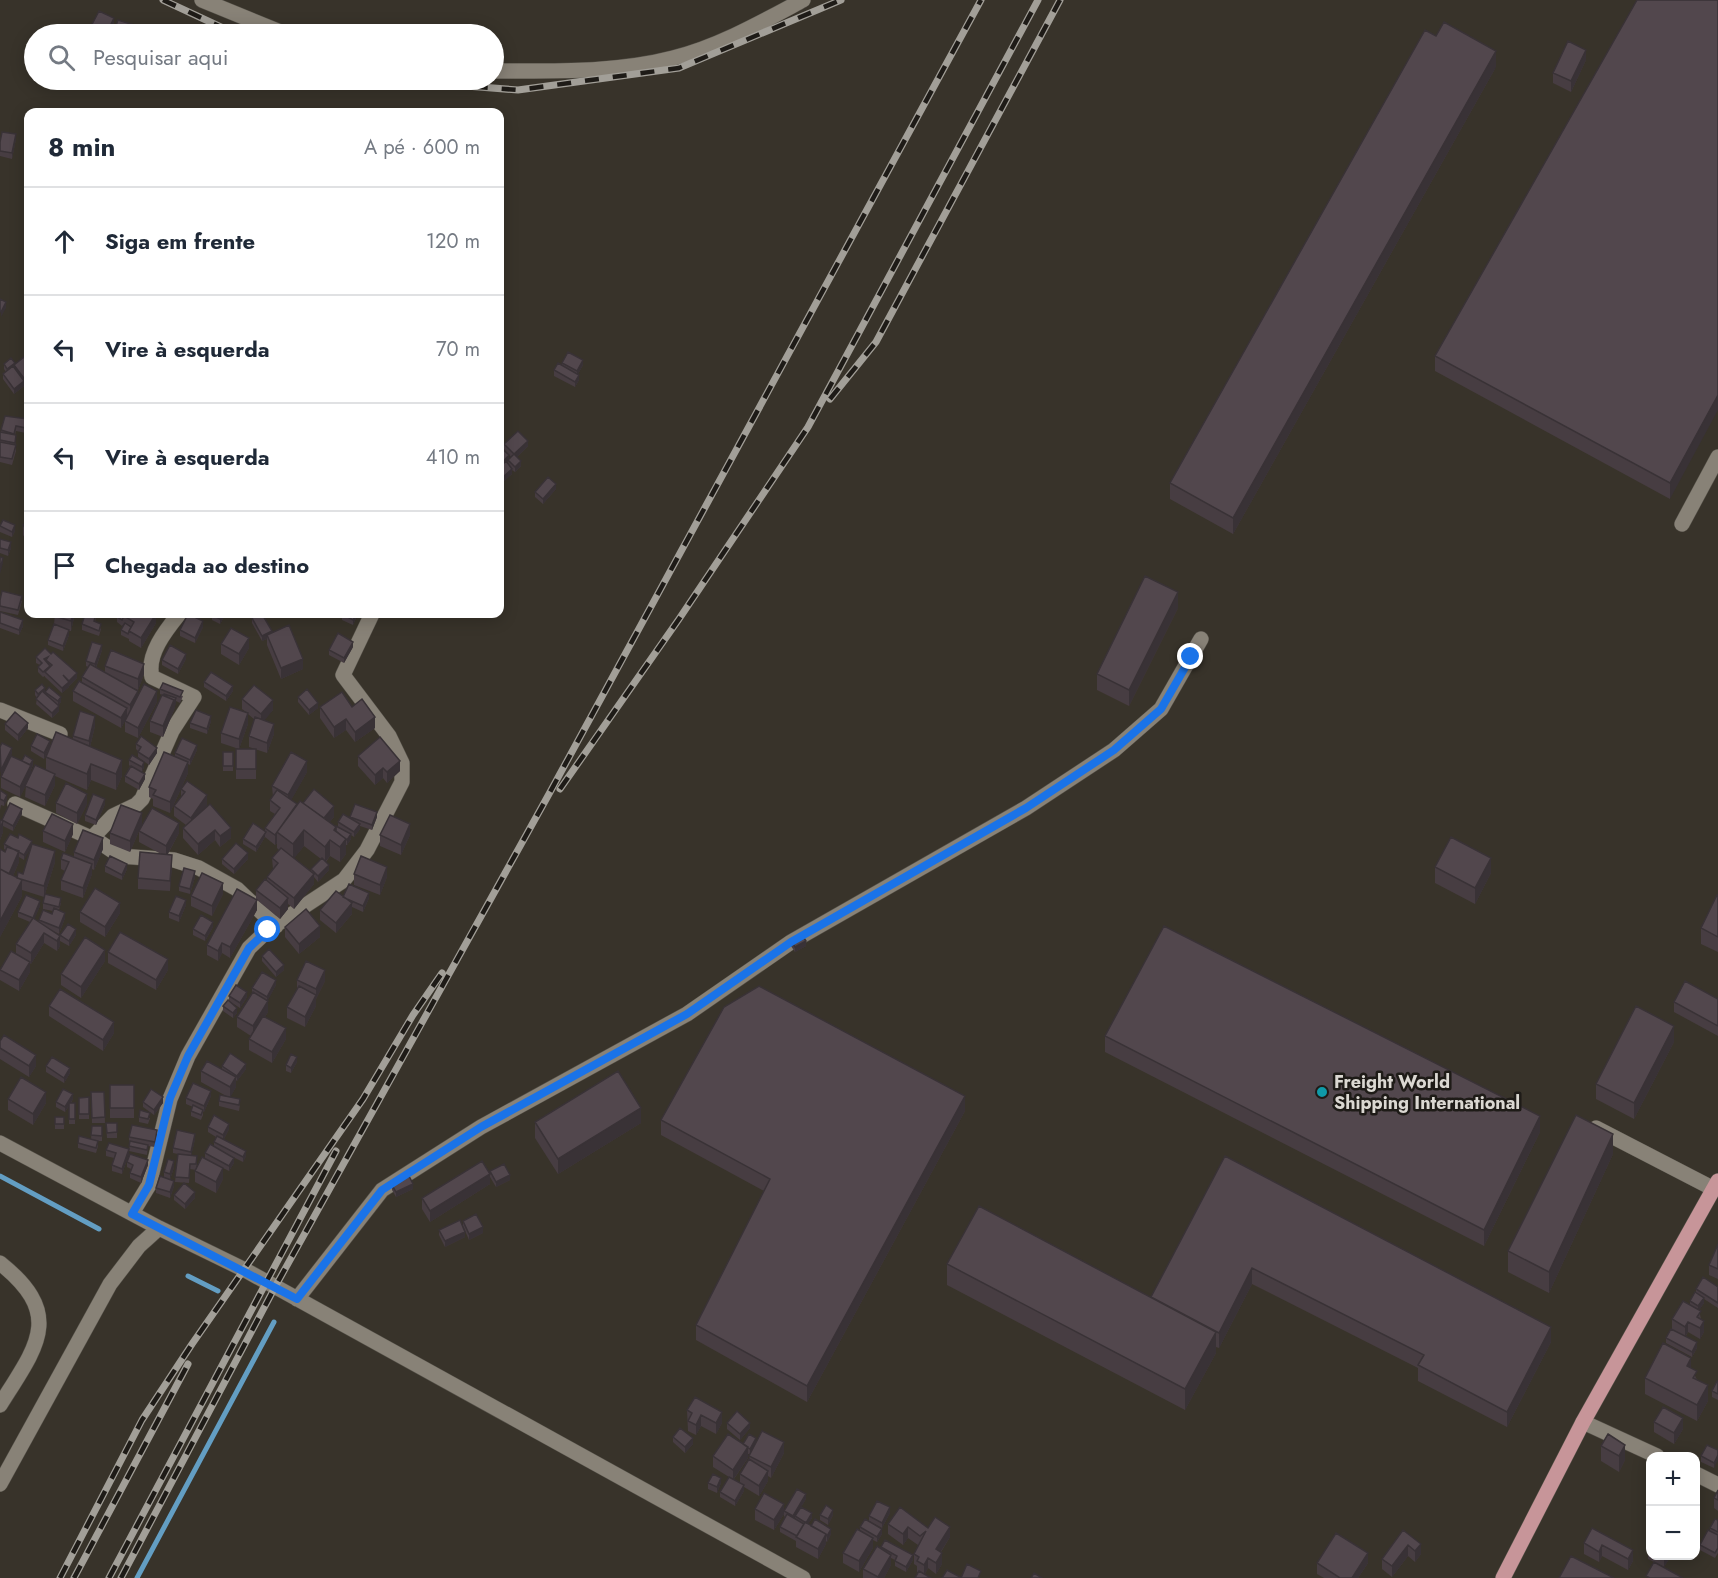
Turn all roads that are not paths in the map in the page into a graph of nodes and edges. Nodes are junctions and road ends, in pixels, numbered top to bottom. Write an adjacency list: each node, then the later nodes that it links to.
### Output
1 (202, 0): 3 (street)
2 (803, 0): 4 (street)
3 (261, 24)
4 (504, 71)
5 (1718, 457): 6 (street)
6 (1682, 524)
7 (176, 618): 13 (street)
8 (370, 618): 14 (street)
9 (1201, 639): 21 (street)
10 (0, 710): 11 (street)
11 (60, 734)
12 (15, 804): 13 (street)
13 (92, 838): 14 (street)
14 (276, 926): 18 (street)
15 (1583, 1122): 17 (street)
16 (0, 1143): 18 (street)
17 (1716, 1185): 23 (main road)
18 (132, 1214): 19 (street)
19 (159, 1228): 21 (street); 26 (street)
20 (0, 1263): 22 (street)
21 (297, 1299): 28 (street)
22 (0, 1405)
23 (1582, 1422): 24 (street); 30 (main road)
24 (1648, 1452)
25 (1700, 1476): 27 (street)
26 (0, 1484)
27 (1718, 1485)
28 (777, 1572): 29 (street)
29 (803, 1578)
30 (1503, 1578)

